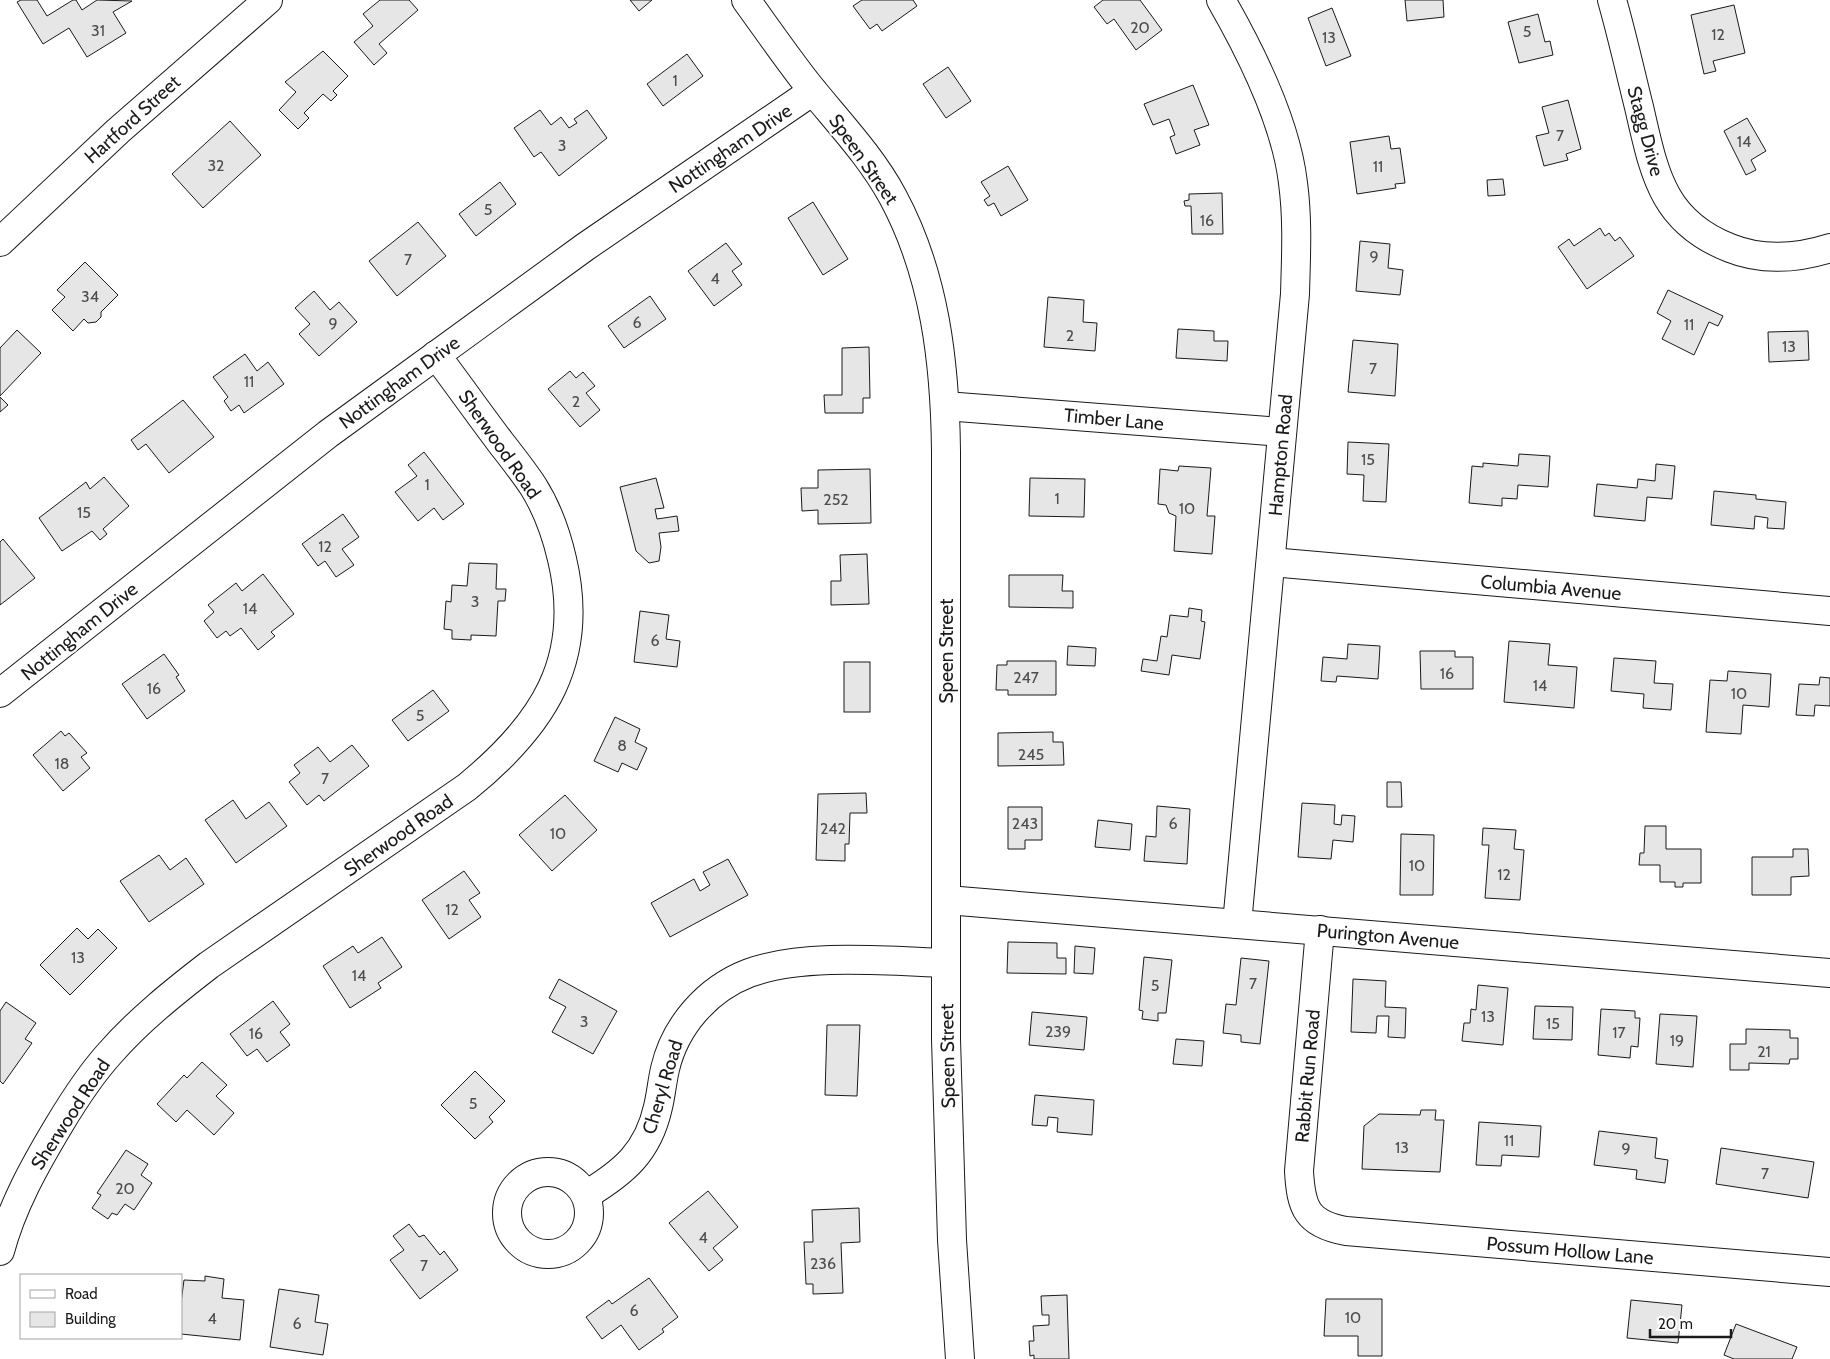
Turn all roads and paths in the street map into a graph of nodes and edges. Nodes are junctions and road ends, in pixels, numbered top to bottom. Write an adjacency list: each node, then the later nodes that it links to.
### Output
1 (268, 0): 6 (street, Hartford Street)
2 (746, 0): 5 (street, Speen Street)
3 (1221, 0): 10 (street, Hampton Road)
4 (1612, 0): 7 (street, Stagg Drive)
5 (813, 91): 8 (street, Nottingham Drive); 9 (street, Speen Street)
6 (0, 242)
7 (1830, 248)
8 (436, 355): 13 (street, Nottingham Drive); 21 (street, Sherwood Road)
9 (945, 406): 10 (street, Timber Lane); 14 (street, Speen Street)
10 (1282, 432): 11 (street, Hampton Road)
11 (1271, 562): 12 (street, Columbia Avenue); 15 (street, Hampton Road)
12 (1830, 611)
13 (0, 694)
14 (947, 900): 15 (street, Purington Avenue); 17 (street, Speen Street)
15 (1237, 924): 16 (street, Purington Avenue)
16 (1320, 930): 18 (street, Purington Avenue); 20 (street, Rabbit Run Road)
17 (946, 963): 19 (street, Cheryl Road); 23 (street, Speen Street)
18 (1830, 972)
19 (586, 1194)
20 (1312, 1218): 22 (street, Possum Hollow Lane)
21 (0, 1251)
22 (1830, 1272)
23 (960, 1359)

